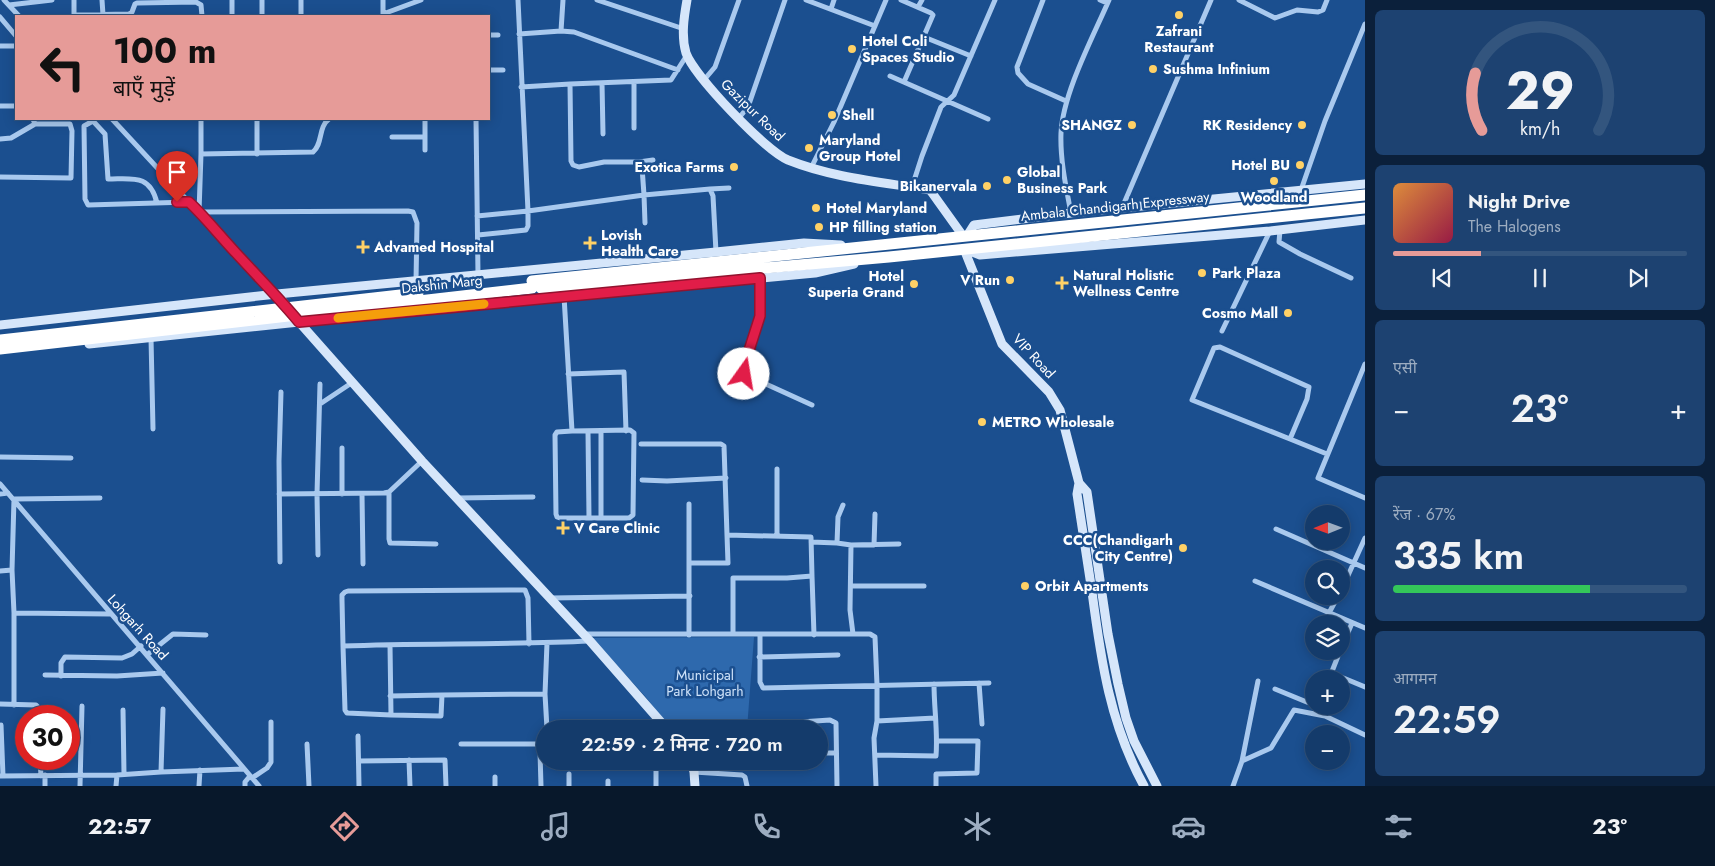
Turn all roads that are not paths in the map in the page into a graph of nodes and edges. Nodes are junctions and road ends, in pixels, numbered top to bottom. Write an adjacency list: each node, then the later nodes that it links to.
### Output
1 (4, 0): 31 (street)
2 (52, 0): 31 (street)
3 (74, 0): 36 (street)
4 (102, 0): 37 (street)
5 (132, 0): 34 (street)
6 (232, 0): 39 (street)
7 (262, 0): 40 (street)
8 (301, 0): 41 (street)
9 (383, 0): 42 (street)
10 (421, 0): 42 (street)
11 (518, 0): 48 (street)
12 (563, 0): 47 (street)
13 (597, 0): 46 (street)
14 (687, 0): 46 (street, Gazipur Road)
15 (739, 0): 61 (street)
16 (785, 0): 71 (street)
17 (806, 0): 33 (street)
18 (834, 0): 33 (street)
19 (886, 0): 45 (street)
20 (901, 0): 32 (street)
21 (922, 0): 32 (street)
22 (995, 0): 56 (street)
23 (1043, 0): 68 (street)
24 (1100, 0): 30 (street)
25 (1211, 0): 102 (street)
26 (1239, 0): 27 (street)
27 (1327, 0)
28 (155, 2): 29 (street); 34 (street)
29 (199, 2): 38 (street)
30 (1108, 2): 68 (street)
31 (9, 5): 35 (street)
32 (918, 7): 52 (street)
33 (830, 9): 45 (street)
34 (132, 12): 37 (street)
35 (18, 15)
36 (74, 15): 37 (street)
37 (103, 15)
38 (202, 15)
39 (232, 15)
40 (262, 15)
41 (300, 15)
42 (383, 15)
43 (0, 17): 49 (street)
44 (1365, 24): 97 (street)
45 (875, 26): 91 (street)
46 (684, 29): 55 (street, Gazipur Road)
47 (561, 31): 48 (street); 59 (street)
48 (519, 34): 66 (street)
49 (15, 35)
50 (490, 35): 51 (street)
51 (498, 35)
52 (924, 37): 56 (street); 63 (street)
53 (0, 46): 54 (street)
54 (15, 46)
55 (687, 55): 59 (street); 61 (street, Gazipur Road)
56 (971, 56): 67 (street)
57 (490, 70): 58 (street)
58 (503, 70)
59 (678, 70): 62 (street)
60 (890, 76): 63 (street)
61 (704, 80): 71 (street, Gazipur Road)
62 (634, 82): 64 (street); 81 (street)
63 (904, 82): 67 (street)
64 (602, 83): 65 (street); 82 (street)
65 (570, 84): 66 (street); 90 (street)
66 (521, 87): 104 (street)
67 (947, 101): 72 (street); 94 (street)
68 (1066, 101): 106 (street)
69 (0, 106): 70 (street)
70 (15, 106)
71 (738, 119): 91 (street, Gazipur Road)
72 (988, 119)
73 (94, 120): 101 (street); 101 (street)
74 (113, 120): 100 (street)
75 (201, 120): 87 (street)
76 (257, 120): 88 (street)
77 (327, 120): 88 (street)
78 (425, 120): 84 (street)
79 (476, 120): 107 (street)
80 (34, 121): 85 (street); 92 (street)
81 (634, 128)
82 (603, 134)
83 (392, 137): 84 (street)
84 (425, 137): 86 (street)
85 (0, 139)
86 (425, 150)
87 (201, 154): 88 (street); 105 (street)
88 (257, 154)
89 (654, 160): 90 (street)
90 (639, 162): 98 (street)
91 (811, 168): 94 (street, Gazipur Road)
92 (0, 177)
93 (1365, 184): 97 (street)
94 (912, 187): 113 (street, Gazipur Road)
95 (729, 188): 96 (street)
96 (710, 189): 98 (street); 116 (street)
97 (1301, 190): 102 (street)
98 (644, 196): 104 (street); 109 (street)
99 (1365, 196): 113 (highway, Ambala Chandigarh Expressway)
100 (189, 202): 101 (street); 105 (street)
101 (157, 203)
102 (1121, 208): 106 (street)
103 (1365, 208): 115 (highway, Ambala Chandigarh Expressway)
104 (528, 211): 107 (street); 112 (street)
105 (199, 212): 121 (street); 123 (street)
106 (1071, 213): 113 (street)
107 (478, 216): 112 (street)
108 (1365, 220): 110 (street)
109 (646, 223)
110 (1280, 229): 111 (street); 120 (street)
111 (1270, 231): 115 (street); 127 (street)
112 (478, 235): 118 (street)
113 (965, 236): 114 (highway, Ambala Chandigarh Expressway)
114 (868, 246): 116 (street, Dakshin Marg); 122 (highway, Ambala Chandigarh Expressway)
115 (964, 249): 117 (highway, Ambala Chandigarh Expressway); 154 (street, VIP Road)
116 (716, 252): 118 (street, Dakshin Marg)
117 (889, 257): 119 (street); 122 (highway, Dakshin Marg)
118 (478, 275): 121 (street, Dakshin Marg)
119 (760, 278): 124 (street); 138 (street)
120 (1351, 278)
121 (416, 281): 123 (street, Dakshin Marg)
122 (532, 285): 129 (highway, bridge); 130 (highway, Dakshin Marg, bridge)
123 (277, 294): 125 (street); 126 (street, Dakshin Marg)
124 (564, 296): 125 (street); 133 (street)
125 (299, 322): 128 (street); 134 (street)
126 (0, 325)
127 (1222, 331)
128 (151, 338): 131 (street); 139 (street)
129 (0, 340)
130 (0, 349)
131 (0, 354)
132 (1365, 364): 147 (street)
133 (568, 374): 140 (street); 141 (street)
134 (354, 382): 137 (street); 150 (street)
135 (320, 384): 137 (street)
136 (281, 392): 159 (street)
137 (320, 404): 160 (street)
138 (812, 405)
139 (153, 428)
140 (626, 430): 142 (street); 172 (street)
141 (572, 431): 143 (street); 171 (street)
142 (601, 431): 143 (street); 172 (street)
143 (588, 432): 171 (street)
144 (1290, 439): 144 (street); 147 (street)
145 (641, 444): 152 (street)
146 (342, 448): 161 (street)
147 (1327, 454): 166 (street)
148 (0, 457): 149 (street)
149 (71, 458)
150 (422, 461): 156 (street); 165 (street)
151 (777, 470): 175 (street)
152 (726, 478): 153 (street); 174 (street)
153 (642, 480)
154 (1079, 482): 268 (street); 279 (street)
155 (0, 484): 158 (street, Lohgarh Road)
156 (389, 492): 162 (street); 179 (street)
157 (0, 494): 158 (street)
158 (8, 494): 167 (street, Lohgarh Road)
159 (279, 494): 160 (street); 184 (street)
160 (317, 494): 161 (street); 183 (street)
161 (342, 494): 162 (street)
162 (362, 494): 186 (street)
163 (533, 497): 165 (street)
164 (100, 498): 167 (street)
165 (457, 498): 197 (street)
166 (1365, 498)
167 (14, 499): 189 (street); 201 (street, Lohgarh Road)
168 (689, 504): 185 (street)
169 (843, 506): 178 (street)
170 (875, 514): 182 (street)
171 (588, 518): 172 (street)
172 (601, 518)
173 (1276, 529): 187 (street)
174 (727, 535): 175 (street); 185 (street)
175 (778, 536): 177 (street)
176 (1365, 538): 187 (street)
177 (811, 542): 178 (street); 192 (street)
178 (837, 543): 181 (street)
179 (436, 544)
180 (899, 544): 182 (street)
181 (852, 545): 182 (street); 194 (street)
182 (874, 545)
183 (318, 555)
184 (280, 562)
185 (690, 563): 196 (street)
186 (363, 564)
187 (1355, 564): 188 (street); 191 (street)
188 (1365, 568)
189 (12, 570): 190 (street); 199 (street)
190 (0, 571)
191 (1350, 574)
192 (812, 576): 206 (street); 211 (street)
193 (1255, 581): 200 (street)
194 (852, 586): 195 (street); 208 (street)
195 (924, 586)
196 (690, 596): 197 (street); 210 (street)
197 (548, 598): 205 (street)
198 (1334, 605): 200 (street)
199 (14, 613): 201 (street); 237 (street)
200 (1330, 613): 202 (street)
201 (110, 614): 216 (street, Lohgarh Road)
202 (1352, 623): 203 (street); 204 (street)
203 (1350, 628)
204 (1365, 628)
205 (582, 634): 210 (street); 212 (street)
206 (733, 634): 207 (street); 210 (street)
207 (760, 634): 211 (street); 220 (street)
208 (852, 634): 211 (street); 229 (street)
209 (206, 635): 218 (street)
210 (689, 635)
211 (814, 635)
212 (590, 642): 213 (street); 245 (street)
213 (547, 643): 214 (street); 232 (street)
214 (529, 644): 215 (street); 217 (street)
215 (390, 645): 217 (street); 234 (street)
216 (141, 646): 218 (street, Lohgarh Road); 223 (street)
217 (343, 646): 241 (street)
218 (148, 654): 221 (street, Lohgarh Road)
219 (838, 655): 220 (street)
220 (759, 656): 229 (street)
221 (163, 673): 223 (street); 263 (street, Lohgarh Road)
222 (45, 675): 223 (street)
223 (61, 676)
224 (1258, 681): 262 (street)
225 (1350, 681): 230 (street)
226 (979, 683): 227 (street); 228 (street); 249 (street)
227 (989, 683)
228 (934, 684): 229 (street); 243 (street)
229 (877, 685): 247 (street)
230 (1365, 687)
231 (1275, 690): 235 (street)
232 (546, 694): 233 (street); 244 (street)
233 (442, 695): 234 (street); 241 (street)
234 (390, 696): 241 (street)
235 (1305, 702)
236 (0, 704): 237 (street)
237 (14, 705)
238 (82, 706): 276 (street)
239 (163, 709): 269 (street)
240 (124, 710): 271 (street)
241 (391, 715)
242 (1325, 716): 251 (street); 262 (street)
243 (935, 718): 247 (street); 253 (street)
244 (547, 720)
245 (660, 720)
246 (828, 720): 258 (street)
247 (877, 721): 259 (street)
248 (271, 722): 277 (street)
249 (982, 724)
250 (1, 725): 274 (street)
251 (1365, 735)
252 (358, 736): 261 (street)
253 (937, 741): 259 (street); 298 (street)
254 (307, 744): 286 (street)
255 (461, 744): 256 (street)
256 (536, 744)
257 (828, 753): 258 (street)
258 (836, 753): 296 (street)
259 (875, 755): 297 (street)
260 (409, 760): 261 (street); 288 (street); 289 (street)
261 (359, 761): 287 (street)
262 (1242, 761): 300 (street)
263 (244, 769): 265 (street); 277 (street, Lohgarh Road)
264 (42, 770): 275 (street)
265 (200, 770): 269 (street); 283 (street)
266 (541, 770): 291 (street)
267 (656, 770): 293 (street)
268 (1149, 770): 279 (street); 299 (street)
269 (162, 772): 271 (street)
270 (694, 772): 294 (street); 295 (street)
271 (124, 774): 273 (street)
272 (569, 774): 292 (street)
273 (116, 775): 276 (street); 282 (street)
274 (1, 776): 275 (street)
275 (43, 776): 276 (street); 280 (street)
276 (80, 776): 281 (street)
277 (251, 777): 284 (street); 285 (street, Lohgarh Road)
278 (495, 777): 290 (street)
279 (1142, 782)
280 (45, 786)
281 (80, 786)
282 (116, 786)
283 (199, 786)
284 (245, 786)
285 (259, 786)
286 (309, 786)
287 (359, 786)
288 (410, 786)
289 (446, 786)
290 (496, 786)
291 (541, 786)
292 (569, 786)
293 (656, 786)
294 (695, 786)
295 (746, 786)
296 (837, 786)
297 (876, 786)
298 (936, 786)
299 (1157, 786)
300 (1233, 786)

